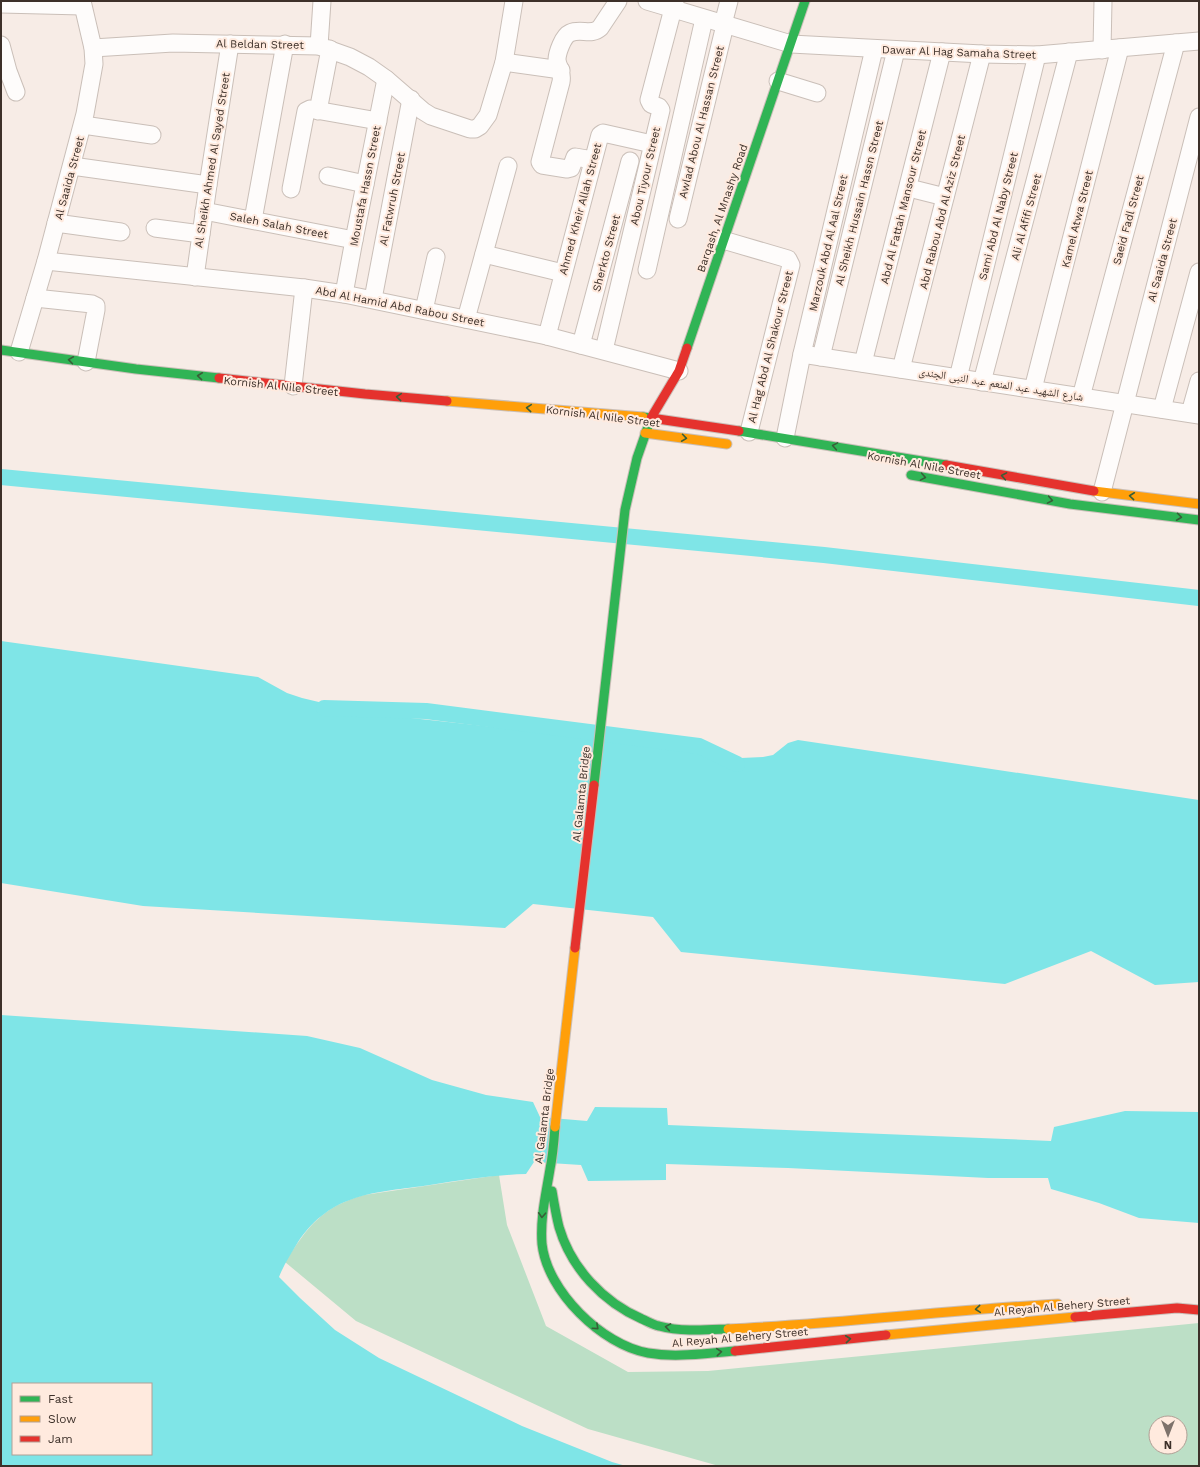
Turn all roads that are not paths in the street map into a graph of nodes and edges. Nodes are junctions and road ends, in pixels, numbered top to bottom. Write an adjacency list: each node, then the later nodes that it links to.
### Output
1 (322, 1): 20 (street)
2 (514, 1): 29 (street)
3 (618, 1): 30 (street)
4 (647, 1): 10 (street, Dawar Al Hag Samaha Street)
5 (729, 1): 12 (street, Awlad Abou Al Hassan Street)
6 (805, 1): 17 (main road, Barqash, Al Mnashy Road)
7 (1103, 1): 24 (street)
8 (82, 3): 9 (street); 19 (street, Al Saaida Street)
9 (1, 4)
10 (674, 5): 11 (street, Dawar Al Hag Samaha Street); 41 (street, Abou Tiyour Street)
11 (704, 19): 12 (street, Dawar Al Hag Samaha Street); 64 (street)
12 (724, 25): 17 (street, Dawar Al Hag Samaha Street); 53 (street, Awlad Abou Al Hassan Street)
13 (1199, 41): 14 (street, Dawar Al Hag Samaha Street)
14 (1176, 43): 21 (street, Dawar Al Hag Samaha Street); 90 (street, Saeid Fadl Street)
15 (230, 44): 16 (street, Al Beldan Street); 19 (street, Al Beldan Street); 48 (street, Al Sheikh Ahmed Al Sayed Street)
16 (284, 44): 20 (street, Al Beldan Street); 54 (street)
17 (791, 44): 22 (street, Dawar Al Hag Samaha Street); 32 (main road, Barqash, Al Mnashy Road)
18 (1, 45): 33 (street)
19 (93, 48): 39 (street, Al Saaida Street)
20 (325, 48): 31 (street, Al Beldan Street); 36 (street)
21 (1120, 48): 24 (street, Dawar Al Hag Samaha Street); 89 (street, Kamel Atwa Street)
22 (874, 49): 23 (street, Dawar Al Hag Samaha Street); 79 (street, Marzouk Abd Al Aal Street)
23 (896, 50): 25 (street, Dawar Al Hag Samaha Street); 80 (street, Al Sheikh Hussain Hassn Street)
24 (1102, 50): 26 (street, Dawar Al Hag Samaha Street)
25 (942, 52): 27 (street, Dawar Al Hag Samaha Street); 82 (street, Abd Al Fattah Mansour Street)
26 (1069, 52): 28 (street, Dawar Al Hag Samaha Street); 87 (street, Ali Al Afifi Street)
27 (982, 54): 28 (street, Dawar Al Hag Samaha Street); 51 (street, Abd Rabou Abd Al Aziz Street)
28 (1037, 54): 85 (street, Sami Abd Al Naby Street)
29 (504, 62): 30 (street); 35 (street, Al Beldan Street)
30 (561, 70): 42 (street)
31 (386, 78): 35 (street, Al Beldan Street); 38 (street, Moustafa Hassn Street)
32 (778, 81): 34 (street); 60 (main road, Barqash, Al Mnashy Road)
33 (16, 92)
34 (817, 93)
35 (411, 100): 71 (street, Al Fatwruh Street)
36 (318, 111): 38 (street); 49 (street)
37 (1199, 117): 91 (street, Al Saaida Street)
38 (378, 121): 47 (street, Moustafa Hassn Street)
39 (83, 126): 40 (street); 44 (street, Al Saaida Street)
40 (152, 135)
41 (652, 144): 42 (street, Ahmed Kheir Allah Street); 77 (street, Abou Tiyour Street)
42 (593, 160): 66 (street, Ahmed Kheir Allah Street)
43 (630, 161): 75 (street, Sherkto Street)
44 (72, 166): 48 (street); 55 (street, Al Saaida Street)
45 (508, 166): 61 (street)
46 (328, 176): 47 (street)
47 (365, 184): 59 (street, Moustafa Hassn Street)
48 (208, 185): 52 (street, Al Sheikh Ahmed Al Sayed Street)
49 (292, 189)
50 (917, 190): 51 (street)
51 (945, 197): 83 (street, Abd Rabou Abd Al Aziz Street)
52 (204, 211): 54 (street, Saleh Salah Street); 58 (street, Al Sheikh Ahmed Al Sayed Street)
53 (678, 219)
54 (253, 220): 59 (street, Saleh Salah Street)
55 (56, 223): 57 (street); 63 (street, Al Saaida Street)
56 (155, 228): 58 (street)
57 (121, 232)
58 (201, 234): 67 (street, Al Sheikh Ahmed Al Sayed Street)
59 (354, 240): 69 (street, Moustafa Hassn Street)
60 (723, 240): 84 (main road, Barqash, Al Mnashy Road); 96 (street, Al Hag Abd Al Shakour Street)
61 (484, 254): 66 (street); 73 (street)
62 (436, 257): 72 (street)
63 (46, 261): 67 (street, Abd Al Hamid Abd Rabou Street); 70 (street, Al Saaida Street)
64 (647, 270)
65 (1199, 272): 92 (street)
66 (564, 273): 74 (street, Ahmed Kheir Allah Street)
67 (195, 277): 68 (street, Abd Al Hamid Abd Rabou Street)
68 (304, 288): 69 (street, Abd Al Hamid Abd Rabou Street); 88 (street)
69 (344, 294): 71 (street, Abd Al Hamid Abd Rabou Street)
70 (35, 298): 78 (street, Al Saaida Street); 81 (street)
71 (373, 299): 72 (street, Abd Al Hamid Abd Rabou Street)
72 (424, 310): 73 (street, Abd Al Hamid Abd Rabou Street)
73 (466, 319): 74 (street, Abd Al Hamid Abd Rabou Street)
74 (547, 336): 75 (street, Abd Al Hamid Abd Rabou Street)
75 (581, 345): 77 (street, Abd Al Hamid Abd Rabou Street)
76 (1, 350): 78 (main road, Kornish Al Nile Street)
77 (604, 350): 84 (street, Abd Al Hamid Abd Rabou Street)
78 (19, 352): 81 (main road, Kornish Al Nile Street, one-way to 78)
79 (802, 354): 80 (street, شارع الشهيد عبد المنعم عبد النبى الجندى); 97 (street, Marzouk Abd Al Aal Street)
80 (821, 357): 82 (street, شارع الشهيد عبد المنعم عبد النبى الجندى)
81 (86, 362): 88 (main road, Kornish Al Nile Street, one-way to 81)
82 (863, 363): 83 (street, شارع الشهيد عبد المنعم عبد النبى الجندى)
83 (902, 369): 85 (street, شارع الشهيد عبد المنعم عبد النبى الجندى)
84 (678, 371): 94 (main road, Barqash, Al Mnashy Road)
85 (958, 378): 87 (street, شارع الشهيد عبد المنعم عبد النبى الجندى)
86 (1199, 381): 93 (street)
87 (982, 382): 89 (street, شارع الشهيد عبد المنعم عبد النبى الجندى)
88 (293, 386): 94 (main road, Kornish Al Nile Street, one-way to 88)
89 (1034, 389): 90 (street, شارع الشهيد عبد المنعم عبد النبى الجندى)
90 (1081, 397): 91 (street, شارع الشهيد عبد المنعم عبد النبى الجندى)
91 (1125, 403): 92 (street, شارع الشهيد عبد المنعم عبد النبى الجندى); 101 (street, Al Saaida Street)
92 (1162, 409): 93 (street, شارع الشهيد عبد المنعم عبد النبى الجندى)
93 (1195, 414)
94 (651, 418): 95 (main road, Al Galamta Bridge); 96 (main road, Kornish Al Nile Street)
95 (641, 432): 98 (main road, Kornish Al Nile Street, one-way to 98); 105 (main road, Al Galamta Bridge)
96 (749, 432): 97 (main road, Kornish Al Nile Street)
97 (785, 438): 100 (main road, Kornish Al Nile Street, one-way to 97)
98 (736, 445)
99 (906, 474): 102 (main road, Kornish Al Nile Street, one-way to 102)
100 (1074, 488): 101 (main road, Kornish Al Nile Street); 102 (main road)
101 (1102, 492): 103 (main road, Kornish Al Nile Street, one-way to 101)
102 (1070, 504): 104 (main road, Kornish Al Nile Street, one-way to 104)
103 (1199, 504)
104 (1199, 520)
105 (549, 1177): 106 (main road, Al Reyah Al Behery Street, one-way to 105); 107 (main road, Al Reyah Al Behery Street, one-way to 107)
106 (1066, 1303)
107 (1199, 1310)

